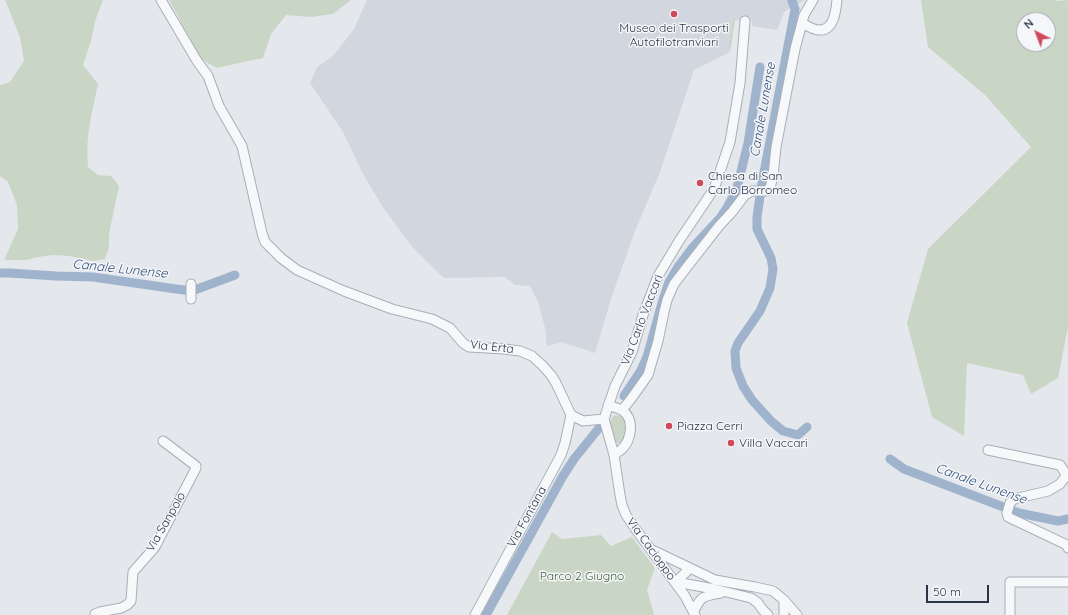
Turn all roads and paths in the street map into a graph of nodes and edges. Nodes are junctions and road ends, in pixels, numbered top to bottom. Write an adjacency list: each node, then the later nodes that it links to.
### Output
1 (161, 0): 10 (street, Via Erta)
2 (813, 0): 5 (street)
3 (837, 0): 5 (street)
4 (745, 21): 8 (street, Via Carlo Vaccari)
5 (802, 23): 9 (street)
6 (191, 284): 7 (street)
7 (192, 299)
8 (608, 405): 9 (street); 11 (street, Via Carlo Vaccari)
9 (622, 410): 14 (street)
10 (570, 415): 11 (street); 25 (street, Via Fontana)
11 (604, 419): 14 (street)
12 (163, 441): 24 (street, Via Sanpolo)
13 (988, 450): 15 (street)
14 (614, 455): 16 (street, Via Cacioppo)
15 (1068, 548)
16 (650, 550): 17 (street); 18 (street, Via Cacioppo)
17 (690, 568): 18 (street); 21 (street)
18 (676, 582): 20 (street); 22 (street, Via Cacioppo)
19 (1068, 582): 28 (street)
20 (725, 592): 22 (street); 23 (street)
21 (784, 600): 26 (street); 27 (street)
22 (694, 613)
23 (763, 613)
24 (95, 615)
25 (475, 615)
26 (784, 615)
27 (797, 615)
28 (1010, 615)

